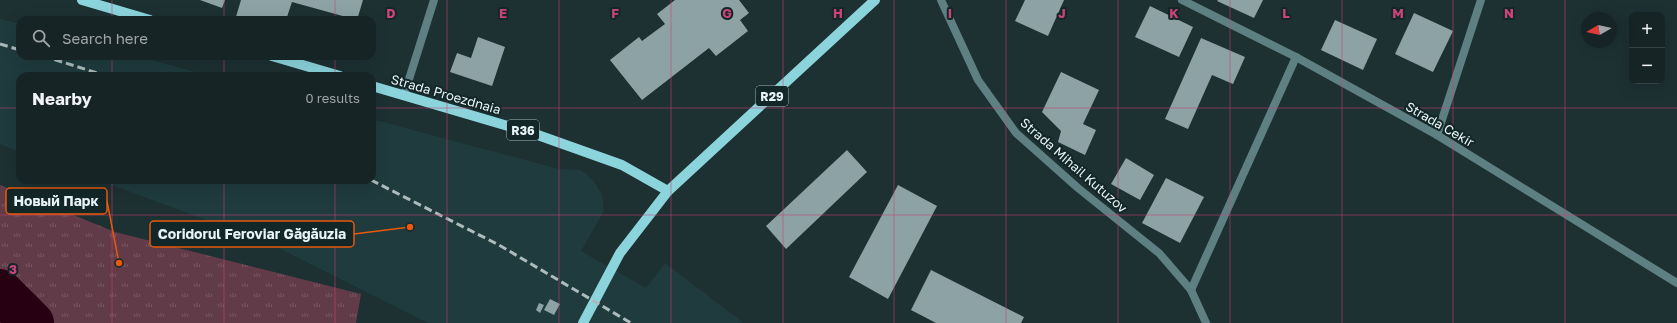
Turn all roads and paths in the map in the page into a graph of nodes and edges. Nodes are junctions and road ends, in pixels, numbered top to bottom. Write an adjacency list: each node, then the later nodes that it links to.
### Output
1 (82, 0): 7 (main road)
2 (434, 0): 12 (street)
3 (875, 0): 14 (main road, R29)
4 (941, 0): 16 (street, Strada Mihail Kutuzov)
5 (1182, 0): 8 (street, Strada Cekir)
6 (1481, 0): 13 (street)
7 (136, 16)
8 (1296, 57): 13 (street, Strada Cekir); 16 (street)
9 (286, 60): 10 (main road)
10 (326, 72)
11 (376, 87): 12 (main road, Strada Proezdnaia / R36)
12 (404, 95): 14 (main road, Strada Proezdnaia / R36)
13 (1437, 135): 15 (street, Strada Cekir)
14 (668, 191): 17 (main road, R29)
15 (1677, 283)
16 (1190, 290): 18 (street, Strada Mihail Kutuzov)
17 (583, 323)
18 (1206, 323)

